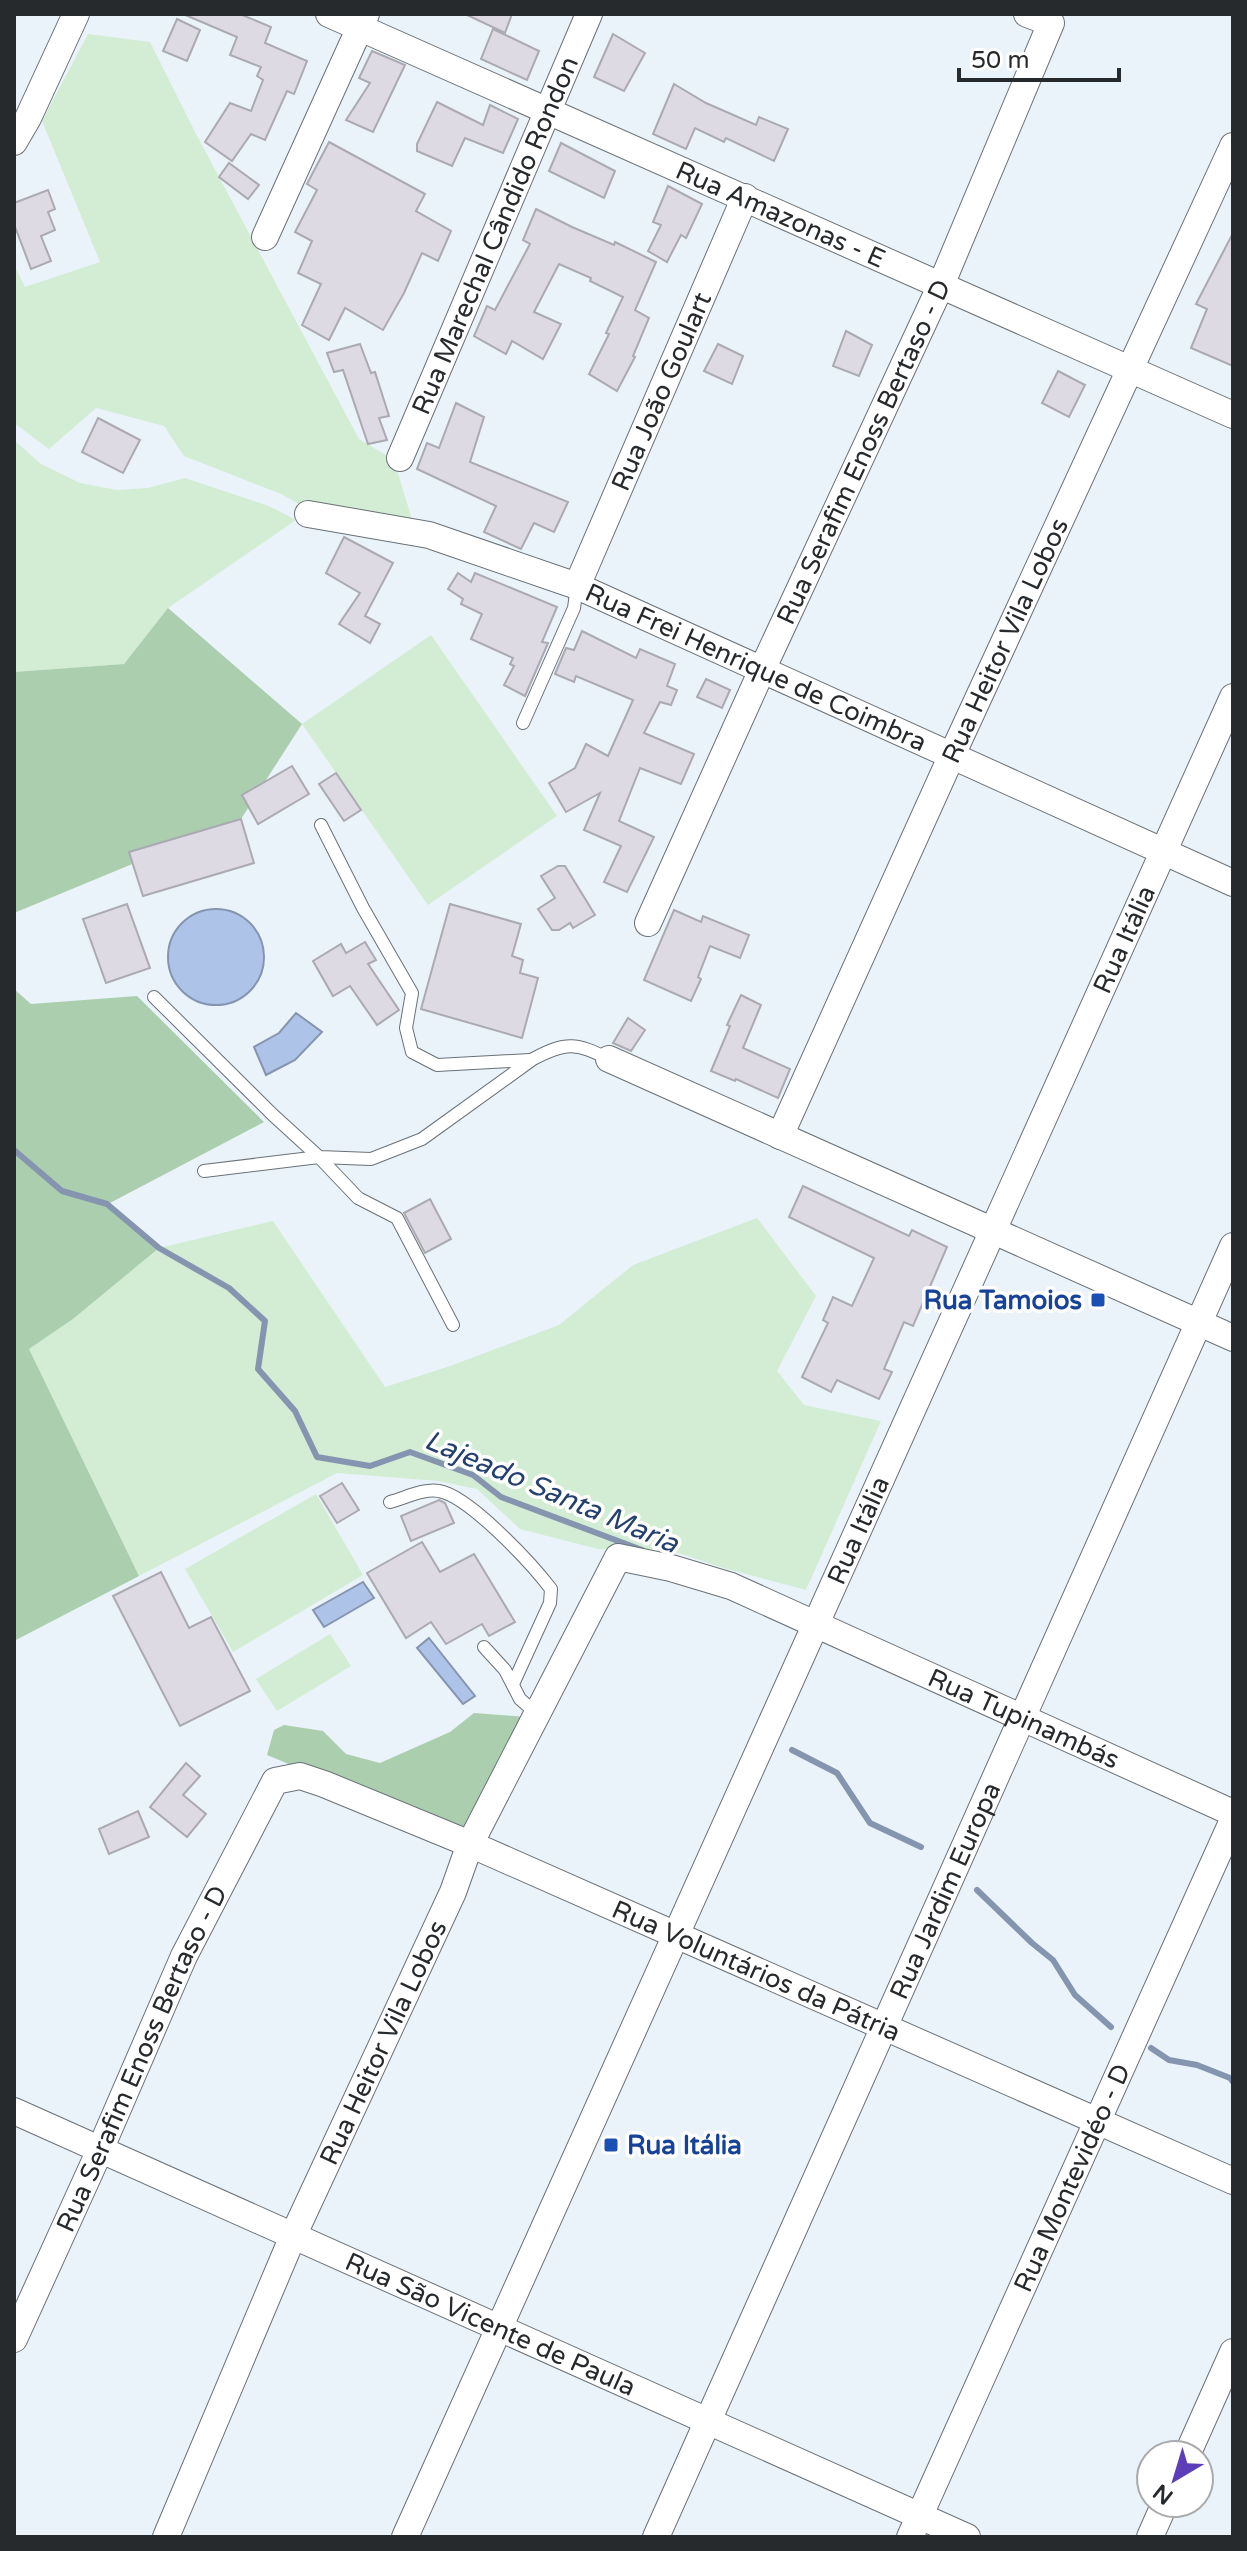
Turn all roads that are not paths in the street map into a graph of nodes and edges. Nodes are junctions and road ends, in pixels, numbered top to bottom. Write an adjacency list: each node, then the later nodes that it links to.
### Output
1 (76, 14): 7 (street)
2 (329, 14): 5 (street, Rua Amazonas - E)
3 (589, 14): 6 (street, Rua Marechal Cândido Rondon)
4 (1039, 18): 11 (street, Rua Serafim Enoss Bertaso - D)
5 (363, 20): 6 (street, Rua Amazonas - E); 10 (street)
6 (548, 110): 9 (street, Rua Amazonas - E); 14 (street, Rua Marechal Cândido Rondon)
7 (14, 142)
8 (1233, 146): 12 (street, Rua Heitor Vila Lobos)
9 (745, 197): 11 (street, Rua Amazonas - E); 16 (street, Rua João Goulart)
10 (265, 237)
11 (941, 285): 12 (street, Rua Amazonas - E); 17 (street, Rua Serafim Enoss Bertaso - D)
12 (1131, 370): 13 (street, Rua Amazonas - E); 20 (street, Rua Heitor Vila Lobos)
13 (1233, 415)
14 (400, 458)
15 (308, 514): 16 (street, Rua Frei Henrique de Coimbra)
16 (577, 586): 17 (street, Rua Frei Henrique de Coimbra); 19 (lane)
17 (762, 670): 20 (street, Rua Frei Henrique de Coimbra); 24 (street, Rua Serafim Enoss Bertaso - D)
18 (1233, 697): 22 (street, Rua Itália)
19 (523, 723)
20 (952, 755): 22 (street, Rua Frei Henrique de Coimbra); 28 (street, Rua Heitor Vila Lobos)
21 (321, 825): 26 (lane)
22 (1164, 851): 23 (street, Rua Frei Henrique de Coimbra); 31 (street, Rua Itália)
23 (1233, 883)
24 (648, 923)
25 (154, 997): 29 (lane)
26 (533, 1059): 27 (lane); 29 (lane)
27 (609, 1059): 28 (street)
28 (780, 1136): 31 (street)
29 (319, 1157): 30 (lane); 34 (lane)
30 (204, 1171)
31 (993, 1231): 33 (street); 38 (street, Rua Itália)
32 (1233, 1246): 33 (street, Rua Jardim Europa)
33 (1199, 1322): 35 (street); 42 (street, Rua Jardim Europa)
34 (453, 1325)
35 (1233, 1338)
36 (390, 1502): 40 (lane)
37 (618, 1557): 38 (street, Rua Tupinambás); 41 (street, Rua Heitor Vila Lobos)
38 (815, 1625): 42 (street, Rua Tupinambás); 47 (street, Rua Itália)
39 (484, 1647): 40 (lane)
40 (513, 1684): 41 (lane)
41 (537, 1714): 46 (street, Rua Heitor Vila Lobos)
42 (1022, 1718): 44 (street, Rua Tupinambás); 48 (street, Rua Jardim Europa)
43 (275, 1781): 46 (street, Rua Voluntários da Pátria); 51 (street, Rua Serafim Enoss Bertaso - D)
44 (1233, 1813)
45 (1233, 1820): 50 (street, Rua Montevidéo - D)
46 (470, 1844): 47 (street, Rua Voluntários da Pátria); 53 (street, Rua Heitor Vila Lobos)
47 (676, 1935): 48 (street, Rua Voluntários da Pátria); 54 (street, Rua Itália)
48 (884, 2027): 50 (street, Rua Voluntários da Pátria); 57 (street, Rua Jardim Europa)
49 (14, 2111): 51 (street, Rua São Vicente de Paula)
50 (1097, 2121): 52 (street, Rua Voluntários da Pátria); 59 (street, Rua Montevidéo - D)
51 (100, 2150): 53 (street, Rua São Vicente de Paula); 55 (street, Rua Serafim Enoss Bertaso - D)
52 (1233, 2181)
53 (293, 2236): 54 (street, Rua São Vicente de Paula); 60 (street, Rua Heitor Vila Lobos)
54 (499, 2328): 57 (street, Rua São Vicente de Paula); 61 (street, Rua Itália)
55 (14, 2339)
56 (1233, 2352): 58 (street)
57 (707, 2421): 59 (street, Rua São Vicente de Paula); 62 (street, Rua Jardim Europa)
58 (1194, 2439)
59 (914, 2526): 63 (street, Rua São Vicente de Paula)
60 (166, 2537)
61 (405, 2537)
62 (656, 2537)
63 (967, 2537)

